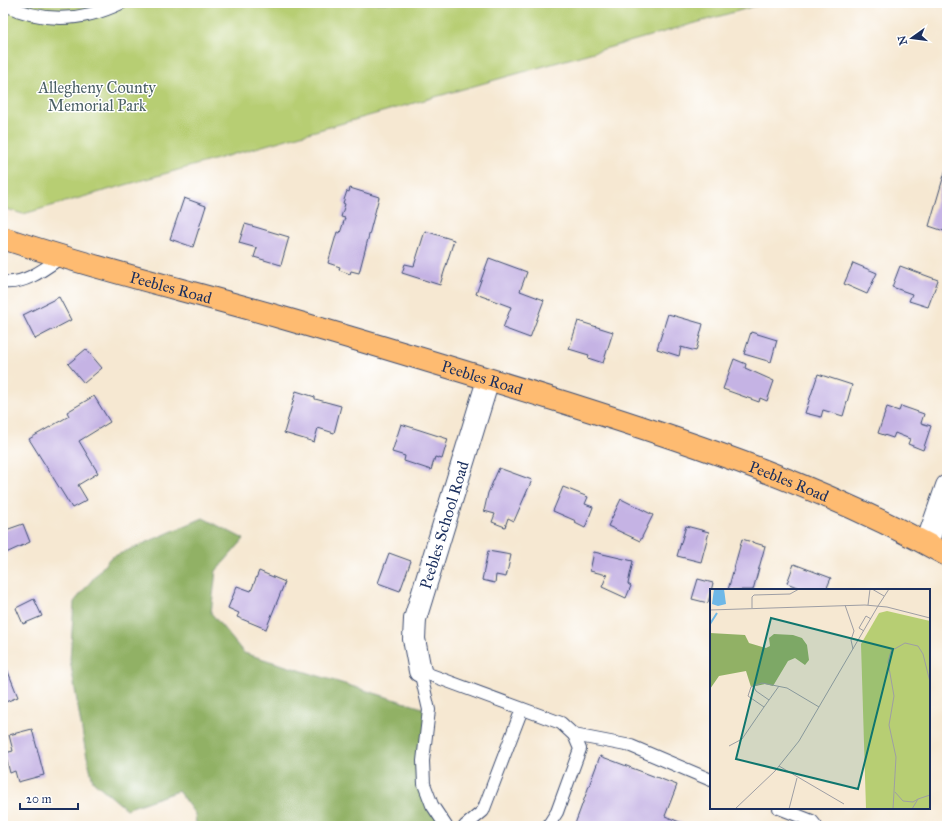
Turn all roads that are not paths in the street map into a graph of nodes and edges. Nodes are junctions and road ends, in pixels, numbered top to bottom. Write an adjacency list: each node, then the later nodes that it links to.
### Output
1 (121, 3): 2 (lane)
2 (3, 4)
3 (3, 238): 4 (main road, Peebles Road)
4 (63, 256): 5 (lane); 6 (main road, Peebles Road)
5 (3, 282)
6 (488, 380): 8 (main road, Peebles Road); 10 (street, Peebles School Road)
7 (947, 486): 8 (street)
8 (927, 544): 9 (main road, Peebles Road)
9 (947, 555)
10 (420, 671): 11 (lane); 15 (lane)
11 (522, 709): 12 (lane); 16 (lane)
12 (574, 734): 13 (lane); 17 (lane)
13 (710, 780)
14 (782, 809): 18 (lane)
15 (446, 826)
16 (465, 826)
17 (548, 826)
18 (816, 826)

